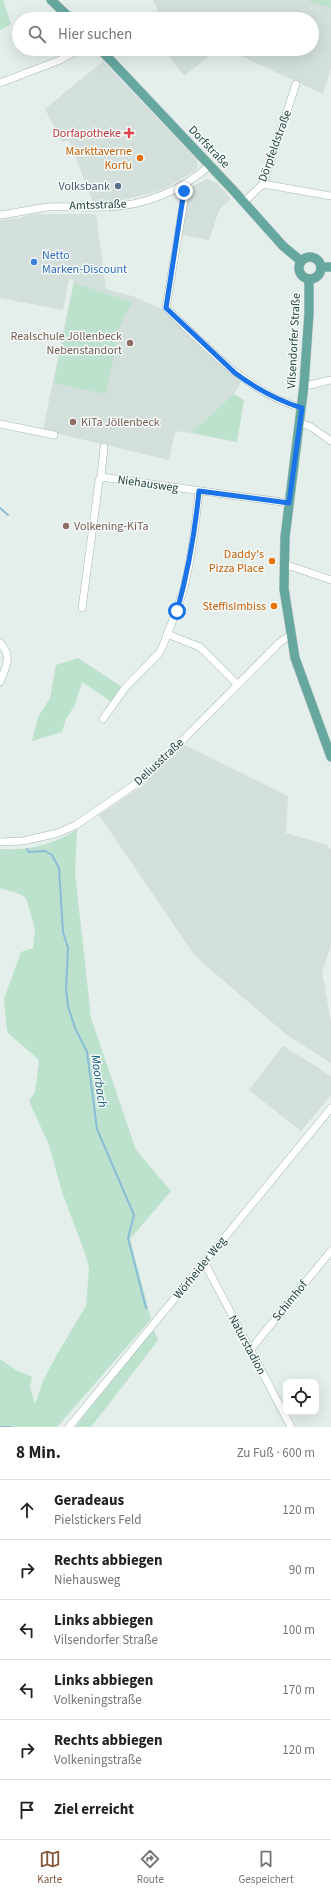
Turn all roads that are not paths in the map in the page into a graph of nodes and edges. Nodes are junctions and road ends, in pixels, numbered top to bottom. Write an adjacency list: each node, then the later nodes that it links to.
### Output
1 (51, 0): 2 (main road)
2 (64, 12)
3 (67, 56): 5 (street)
4 (107, 56): 7 (main road, Dorfstraße)
5 (0, 83)
6 (296, 84): 8 (street, Dörpfeldstraße)
7 (210, 165): 9 (street, Amtsstraße); 11 (main road, Dorfstraße)
8 (264, 184): 10 (street); 11 (street, Dörpfeldstraße)
9 (182, 186): 12 (street, Amtsstraße); 19 (street)
10 (331, 196)
11 (244, 202): 13 (main road, Dorfstraße)
12 (0, 215)
13 (301, 261): 14 (main road); 16 (main road)
14 (321, 267): 15 (main road); 16 (main road)
15 (331, 267)
16 (308, 279): 18 (main road, Vilsendorfer Straße)
17 (331, 380): 18 (street)
18 (304, 385): 19 (main road, Vilsendorfer Straße)
19 (302, 408): 20 (main road, Vilsendorfer Straße)
20 (300, 423): 23 (street); 27 (main road, Vilsendorfer Straße)
21 (0, 424): 22 (street)
22 (54, 435)
23 (331, 441)
24 (104, 447): 25 (street)
25 (101, 477): 26 (street, Niehausweg); 30 (street)
26 (199, 491): 27 (street, Niehausweg); 31 (street)
27 (289, 503): 28 (main road, Vilsendorfer Straße)
28 (283, 566): 29 (street); 32 (main road, Vilsendorfer Straße)
29 (331, 580)
30 (82, 608)
31 (168, 634): 35 (street); 36 (street)
32 (290, 635): 35 (street, Deliusstraße); 37 (main road, Vilsendorfer Straße)
33 (0, 643): 34 (street)
34 (0, 682)
35 (238, 685): 38 (street, Deliusstraße)
36 (103, 719)
37 (331, 757)
38 (0, 842)
39 (331, 1108): 41 (street, Wörheider Weg)
40 (331, 1251): 42 (street, Schimhof)
41 (204, 1262): 42 (street, Naturstadion); 43 (street, Wörheider Weg)
42 (250, 1350): 44 (street, Naturstadion)
43 (69, 1427)
44 (291, 1427)

